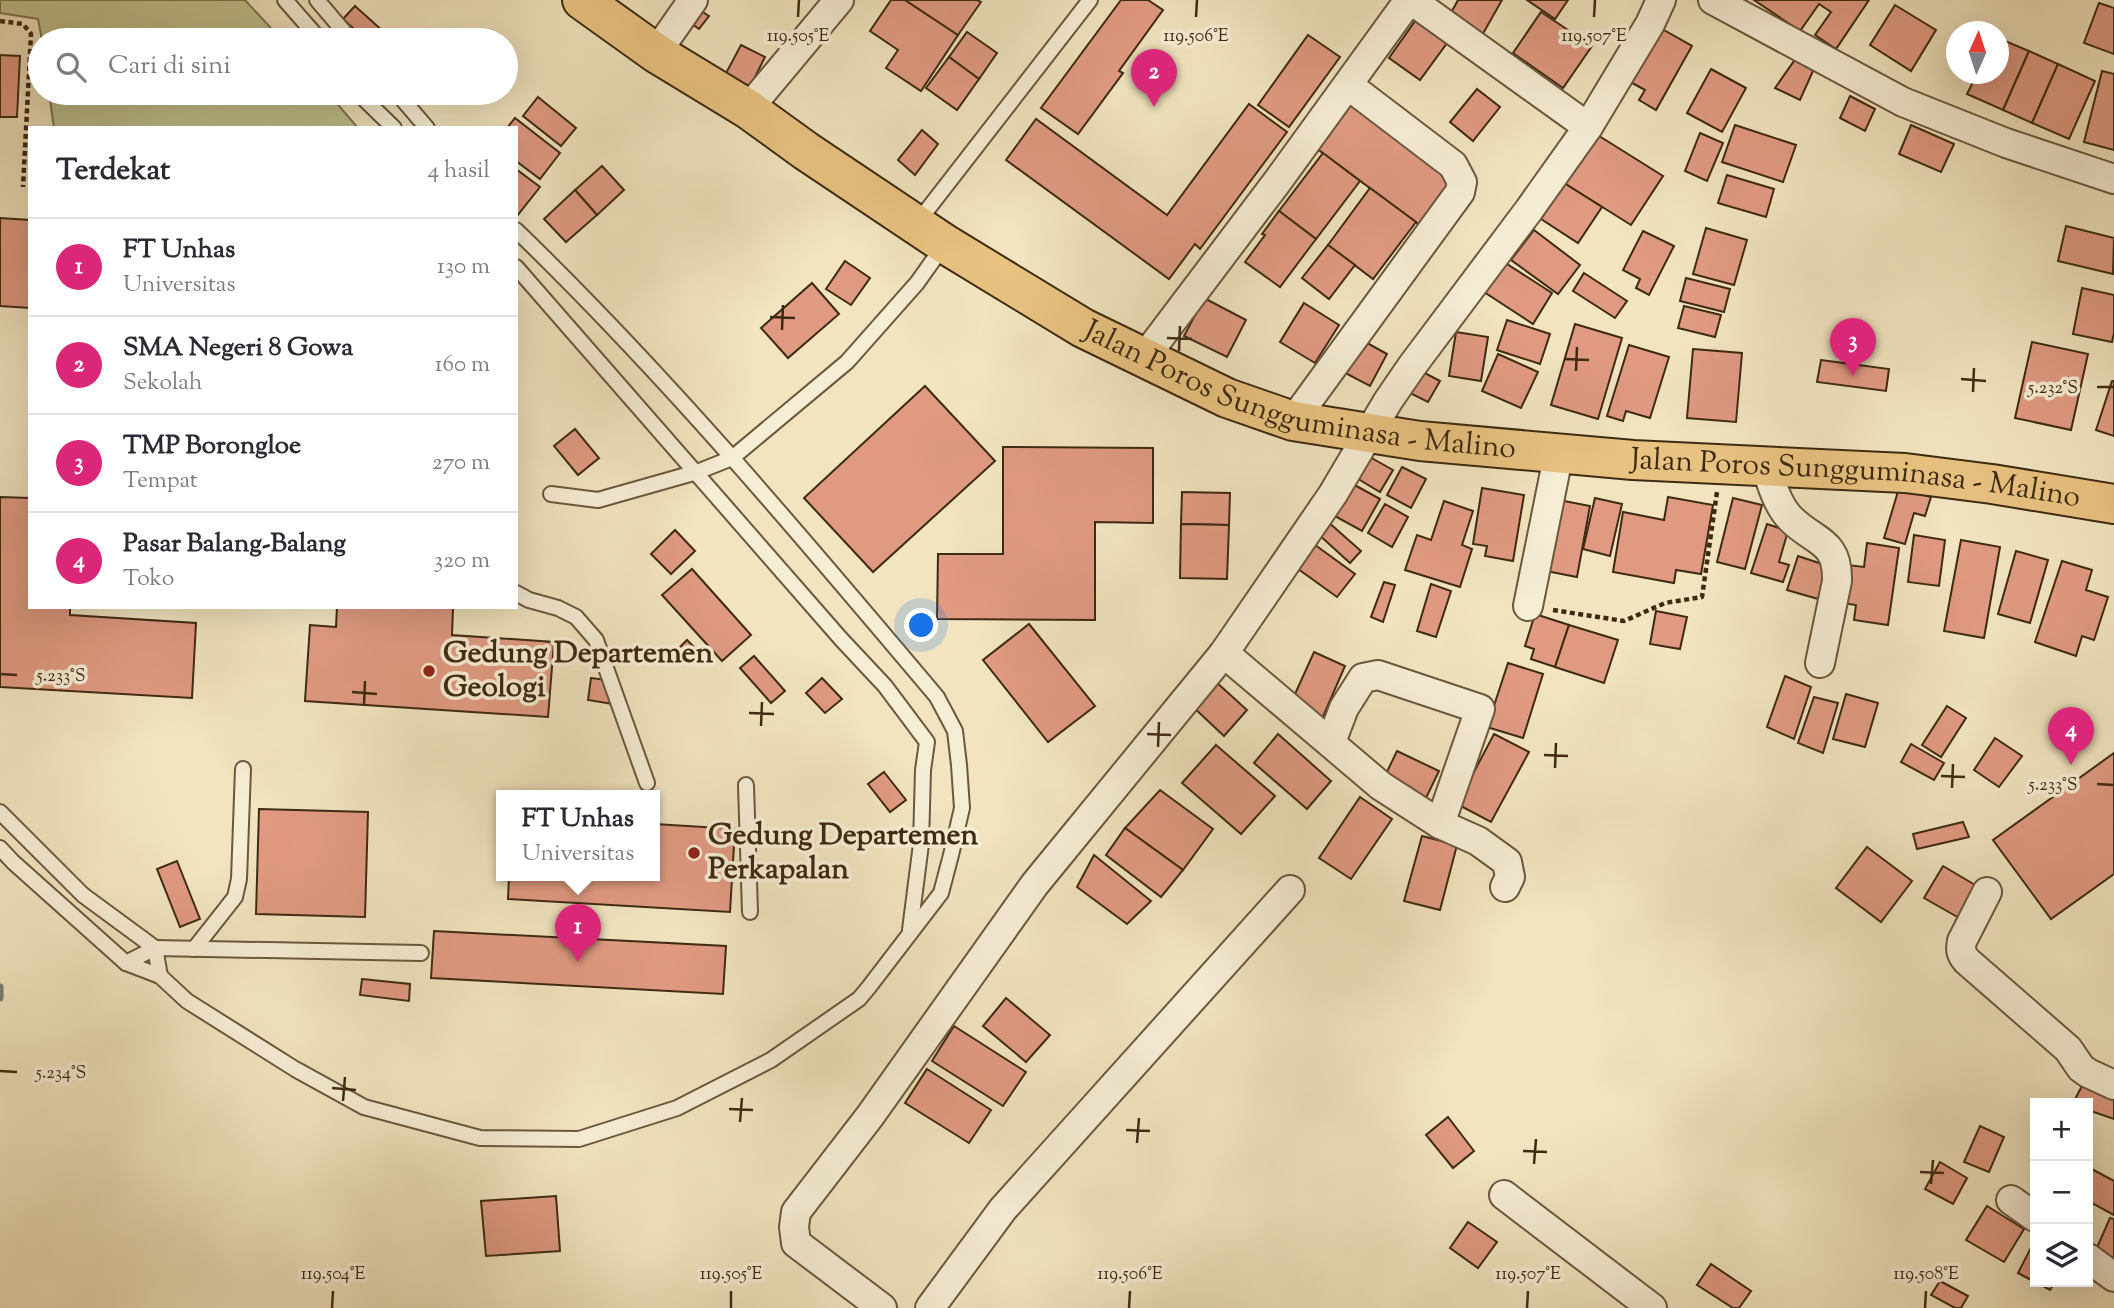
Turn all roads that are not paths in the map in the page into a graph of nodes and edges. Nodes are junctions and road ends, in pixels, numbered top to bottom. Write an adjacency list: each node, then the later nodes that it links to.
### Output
1 (285, 0): 11 (lane)
2 (317, 0): 12 (lane)
3 (582, 0): 13 (main road, Jalan Poros Sungguminasa - Malino)
4 (693, 0): 13 (street)
5 (839, 0): 17 (street)
6 (1090, 0): 23 (lane)
7 (1410, 0): 10 (street); 14 (street)
8 (1661, 0): 20 (street)
9 (1713, 0): 21 (street)
10 (1445, 10): 20 (street)
11 (310, 28)
12 (341, 28)
13 (656, 53): 17 (main road, Jalan Poros Sungguminasa - Malino)
14 (1348, 85): 25 (street); 26 (street)
15 (370, 105): 18 (lane)
16 (407, 105): 19 (lane)
17 (748, 108): 23 (main road, Jalan Poros Sungguminasa - Malino)
18 (392, 126)
19 (425, 126)
20 (1588, 127): 27 (street)
21 (2114, 179)
22 (518, 232): 29 (lane)
23 (931, 235): 25 (main road, Jalan Poros Sungguminasa - Malino); 29 (lane)
24 (518, 269): 31 (lane)
25 (1144, 358): 26 (main road, Jalan Poros Sungguminasa - Malino)
26 (1293, 421): 27 (main road, Jalan Poros Sungguminasa - Malino)
27 (1370, 434): 28 (main road, Jalan Poros Sungguminasa - Malino); 36 (street)
28 (1559, 452): 30 (main road, Jalan Poros Sungguminasa - Malino); 35 (street)
29 (732, 458): 31 (lane); 49 (lane)
30 (1765, 465): 33 (main road, Jalan Poros Sungguminasa - Malino); 37 (street)
31 (697, 472): 32 (lane); 49 (lane)
32 (551, 494)
33 (2114, 504)
34 (518, 594): 40 (lane)
35 (1528, 606)
36 (1224, 653): 38 (street); 61 (street)
37 (1820, 663)
38 (1331, 742): 43 (street); 43 (street)
39 (243, 769): 51 (lane)
40 (647, 783)
41 (746, 785): 48 (lane)
42 (0, 812): 50 (lane)
43 (1440, 824): 45 (street)
44 (0, 848): 53 (lane)
45 (1505, 887)
46 (1290, 890): 62 (street)
47 (1987, 892): 55 (street)
48 (750, 912)
49 (910, 931): 54 (lane)
50 (155, 948): 51 (lane); 53 (lane); 54 (lane)
51 (194, 949): 52 (lane)
52 (421, 953)
53 (126, 963): 54 (lane)
54 (160, 976)
55 (2114, 1085)
56 (1504, 1195): 63 (street)
57 (2011, 1200): 58 (street)
58 (2030, 1213)
59 (2093, 1262): 60 (street)
60 (2114, 1277)
61 (882, 1308)
62 (930, 1308)
63 (1652, 1308)

